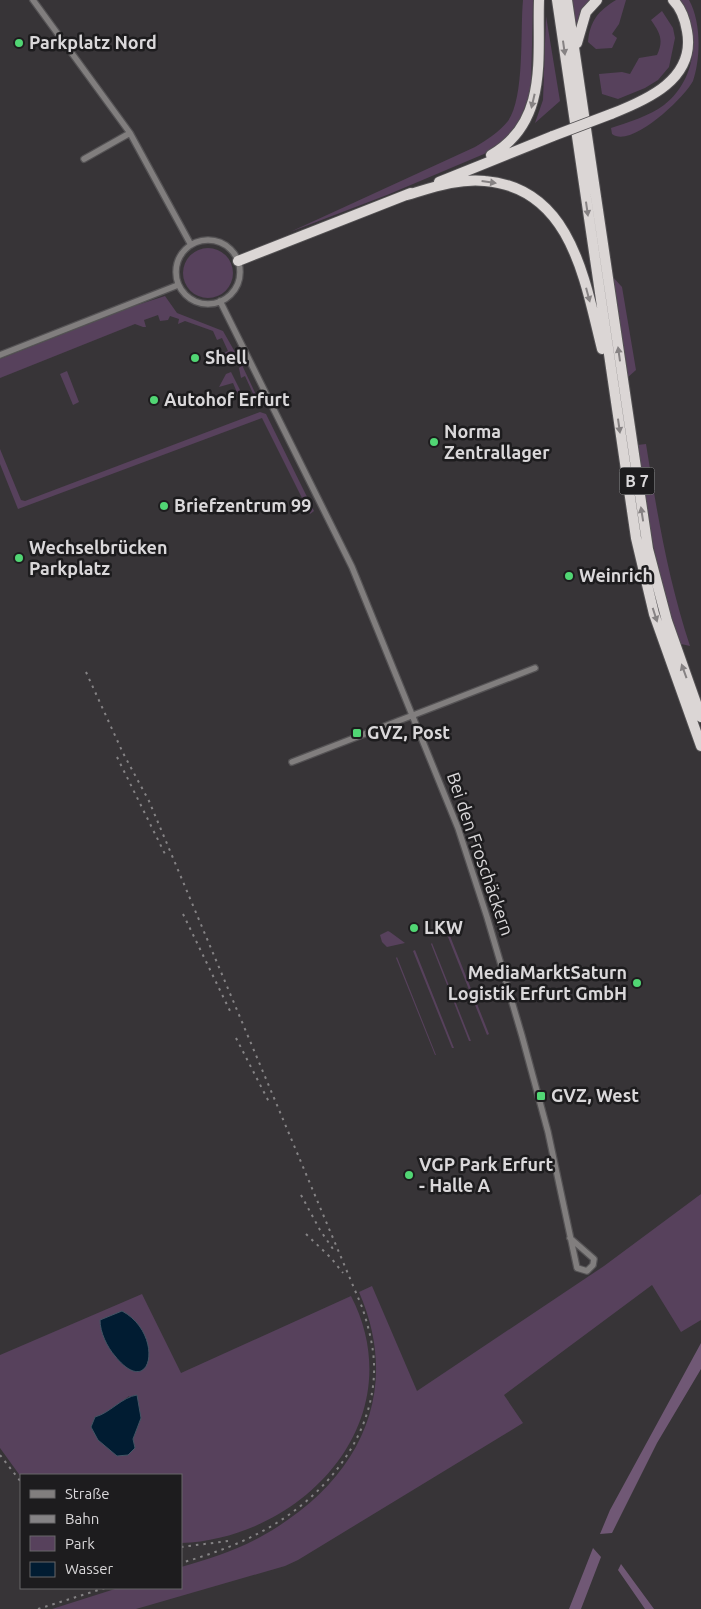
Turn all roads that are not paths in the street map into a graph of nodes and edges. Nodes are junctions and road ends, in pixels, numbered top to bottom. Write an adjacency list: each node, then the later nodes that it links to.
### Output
1 (33, 0): 8 (street)
2 (539, 0): 10 (highway, one-way to 10)
3 (557, 0): 16 (highway, B 7, one-way to 16)
4 (567, 0): 7 (highway, B 7)
5 (597, 0): 7 (highway)
6 (672, 0): 10 (highway, bridge)
7 (575, 54): 19 (highway, B 7, one-way to 7)
8 (130, 134): 9 (street); 11 (street)
9 (84, 159)
10 (406, 195): 12 (highway); 16 (highway, B 7, one-way to 16)
11 (190, 245): 12 (street); 13 (street)
12 (238, 261): 14 (street)
13 (178, 285): 14 (street); 15 (street)
14 (220, 301): 18 (street, Bei den Froschäckern)
15 (0, 355)
16 (616, 406): 20 (highway, B 7, one-way to 20)
17 (535, 668): 18 (street)
18 (414, 715): 21 (street); 22 (street, Bei den Froschäckern)
19 (701, 717)
20 (701, 746)
21 (292, 762)
22 (570, 1238): 22 (street, Bei den Froschäckern)

